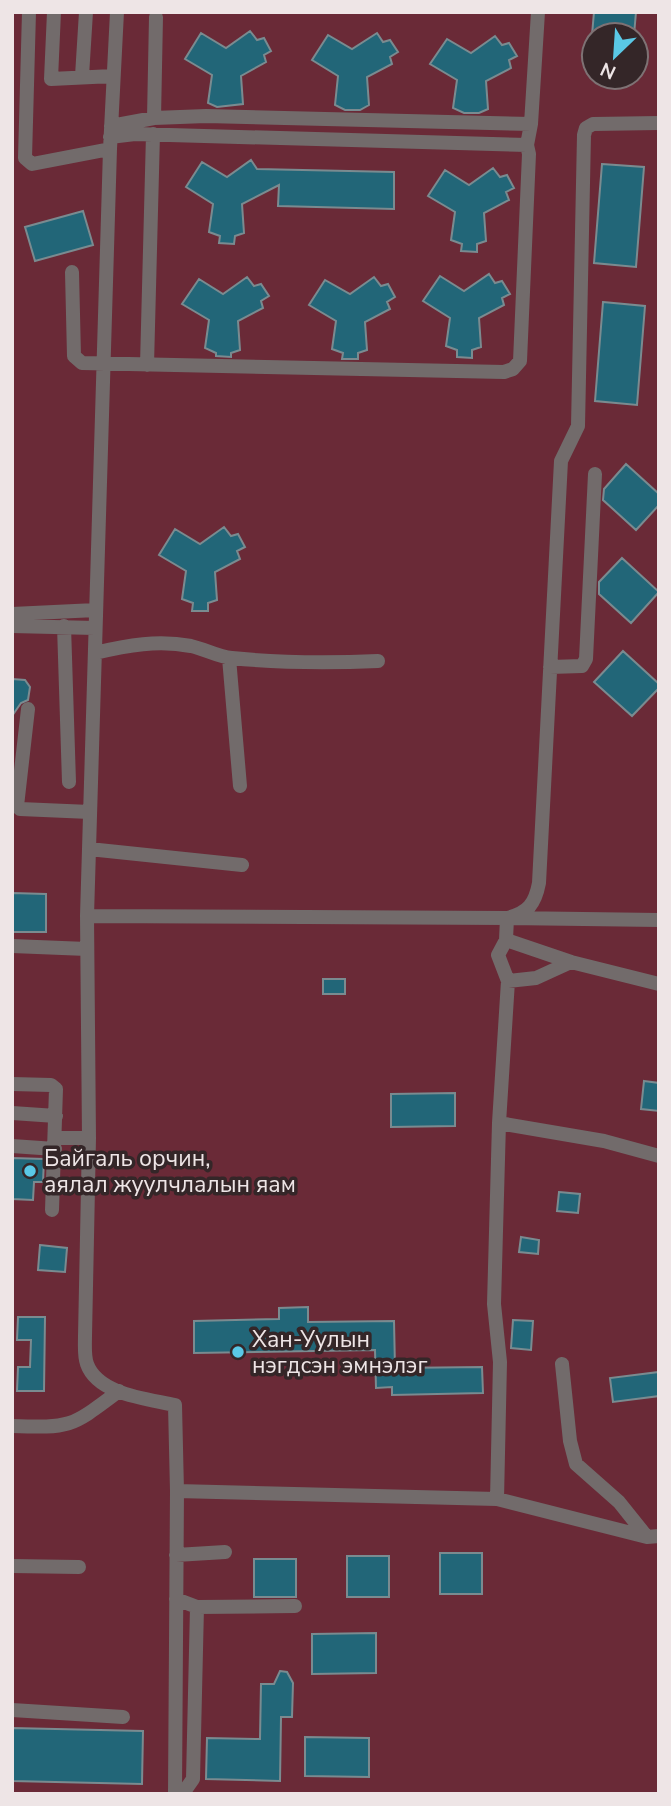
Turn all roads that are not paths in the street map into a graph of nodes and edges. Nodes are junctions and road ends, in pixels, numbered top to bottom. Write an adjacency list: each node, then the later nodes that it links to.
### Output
1 (29, 12): 13 (street)
2 (54, 12): 7 (street)
3 (86, 12): 7 (street)
4 (117, 12): 8 (street)
5 (538, 12): 11 (street)
6 (156, 17): 9 (street)
7 (82, 76): 8 (street)
8 (113, 76): 13 (street)
9 (153, 118): 11 (street); 13 (street)
10 (659, 123): 27 (street)
11 (531, 124): 14 (street)
12 (153, 134): 13 (street); 14 (street); 17 (street)
13 (110, 137): 16 (street)
14 (527, 145): 17 (street)
15 (72, 272): 16 (street)
16 (103, 365): 17 (street); 19 (street)
17 (147, 365)
18 (595, 474): 27 (street)
19 (96, 610): 20 (street); 23 (street)
20 (12, 614)
21 (12, 625): 22 (street)
22 (64, 626): 23 (street); 29 (street)
23 (95, 628): 24 (street)
24 (95, 653): 25 (street); 31 (street)
25 (229, 658): 26 (street); 30 (street)
26 (378, 661)
27 (550, 667): 35 (street)
28 (28, 709): 31 (street)
29 (69, 782)
30 (240, 786)
31 (90, 812): 32 (street)
32 (89, 849): 33 (street); 34 (street)
33 (242, 865)
34 (87, 916): 35 (street); 39 (street)
35 (507, 918): 36 (street); 37 (street)
36 (659, 920)
37 (506, 940): 40 (street); 41 (street)
38 (12, 946): 39 (street)
39 (87, 948): 47 (street)
40 (571, 962): 41 (street); 42 (street)
41 (508, 981): 46 (street)
42 (659, 984)
43 (12, 1084): 45 (street)
44 (12, 1113): 45 (street)
45 (56, 1116): 48 (street)
46 (499, 1123): 50 (street); 56 (street)
47 (89, 1138): 48 (street); 53 (street)
48 (56, 1144): 49 (street); 51 (street)
49 (12, 1146)
50 (659, 1156)
51 (52, 1210)
52 (562, 1364): 57 (street)
53 (119, 1391): 54 (street); 55 (street)
54 (12, 1426)
55 (177, 1491): 56 (street); 59 (street)
56 (497, 1499): 57 (street)
57 (653, 1536)
58 (225, 1552): 59 (street)
59 (176, 1555): 62 (street)
60 (12, 1566): 61 (street)
61 (79, 1567)
62 (176, 1599): 64 (street); 67 (street)
63 (295, 1606): 64 (street)
64 (197, 1607): 67 (street)
65 (12, 1710): 66 (street)
66 (123, 1717)
67 (175, 1794)

